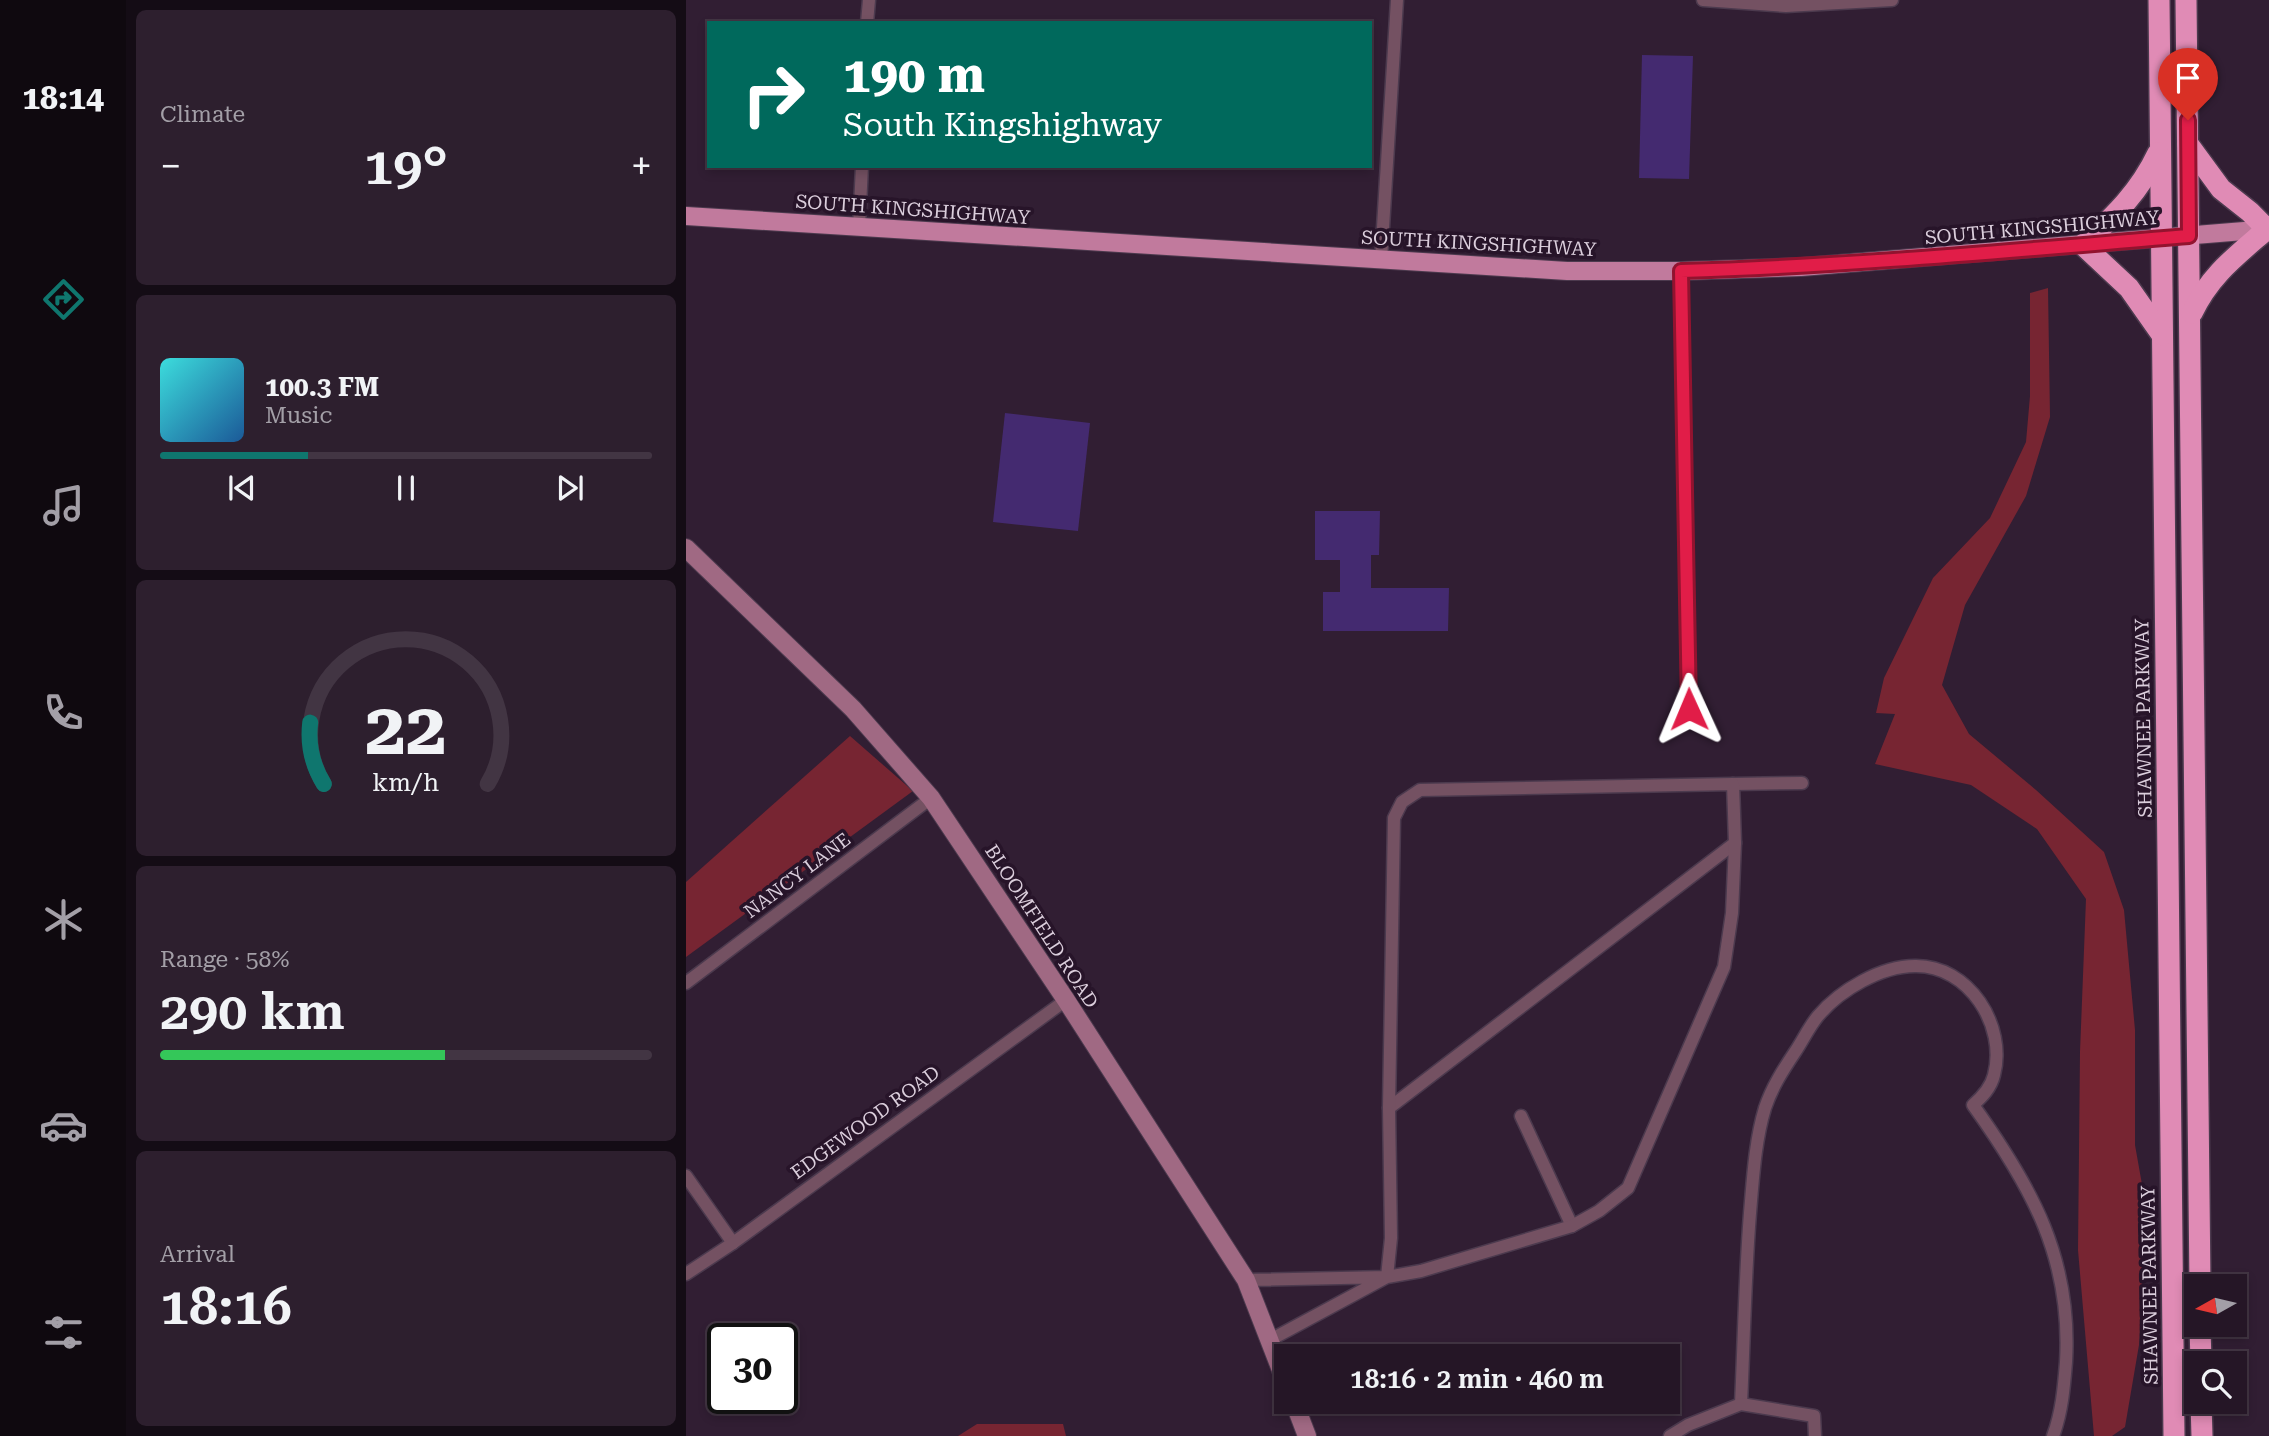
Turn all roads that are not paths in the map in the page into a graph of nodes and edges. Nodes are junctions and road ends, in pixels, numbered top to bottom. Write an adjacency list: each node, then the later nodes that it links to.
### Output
1 (869, 0): 7 (street)
2 (1397, 0): 17 (street)
3 (1703, 0): 4 (street)
4 (1892, 0)
5 (2159, 0): 9 (highway, SHAWNEE PARKWAY)
6 (2186, 0): 8 (highway)
7 (867, 21)
8 (2188, 144): 13 (highway); 14 (highway)
9 (2161, 148): 15 (highway, SHAWNEE PARKWAY); 16 (highway)
10 (862, 168): 12 (street)
11 (686, 216): 12 (main road, SOUTH KINGSHIGHWAY)
12 (859, 227): 17 (main road, SOUTH KINGSHIGHWAY)
13 (2268, 229): 14 (main road, SOUTH KINGSHIGHWAY); 19 (highway)
14 (2189, 236): 15 (main road, SOUTH KINGSHIGHWAY); 19 (highway)
15 (2162, 238): 16 (main road, SOUTH KINGSHIGHWAY); 20 (highway, SHAWNEE PARKWAY)
16 (2082, 245): 18 (main road, SOUTH KINGSHIGHWAY); 20 (highway)
17 (1381, 260): 18 (main road, SOUTH KINGSHIGHWAY)
18 (1681, 271): 22 (street)
19 (2190, 318): 35 (highway)
20 (2162, 335): 47 (highway, SHAWNEE PARKWAY)
21 (686, 548): 25 (street, BLOOMFIELD ROAD)
22 (1689, 709)
23 (1801, 783): 24 (street)
24 (1733, 784): 26 (street); 29 (street)
25 (931, 798): 27 (street, NANCY LANE); 28 (street, BLOOMFIELD ROAD)
26 (1734, 843): 29 (street); 32 (street)
27 (686, 983)
28 (1066, 1000): 33 (street, EDGEWOOD ROAD); 37 (street, BLOOMFIELD ROAD)
29 (1389, 1108): 36 (street)
30 (1521, 1116): 32 (street)
31 (686, 1176): 33 (street)
32 (1572, 1226): 36 (street)
33 (733, 1243): 34 (street, EDGEWOOD ROAD)
34 (686, 1274)
35 (2200, 1274)
36 (1387, 1277): 37 (street); 38 (street)
37 (1246, 1280): 38 (street, BLOOMFIELD ROAD)
38 (1270, 1340): 39 (street, BLOOMFIELD ROAD)
39 (1274, 1351)
40 (1741, 1404): 44 (street); 45 (street); 46 (street)
41 (1299, 1414): 43 (street)
42 (2201, 1414): 48 (highway)
43 (1307, 1436)
44 (1670, 1436)
45 (1815, 1436)
46 (2053, 1436)
47 (2174, 1436)
48 (2202, 1436)

